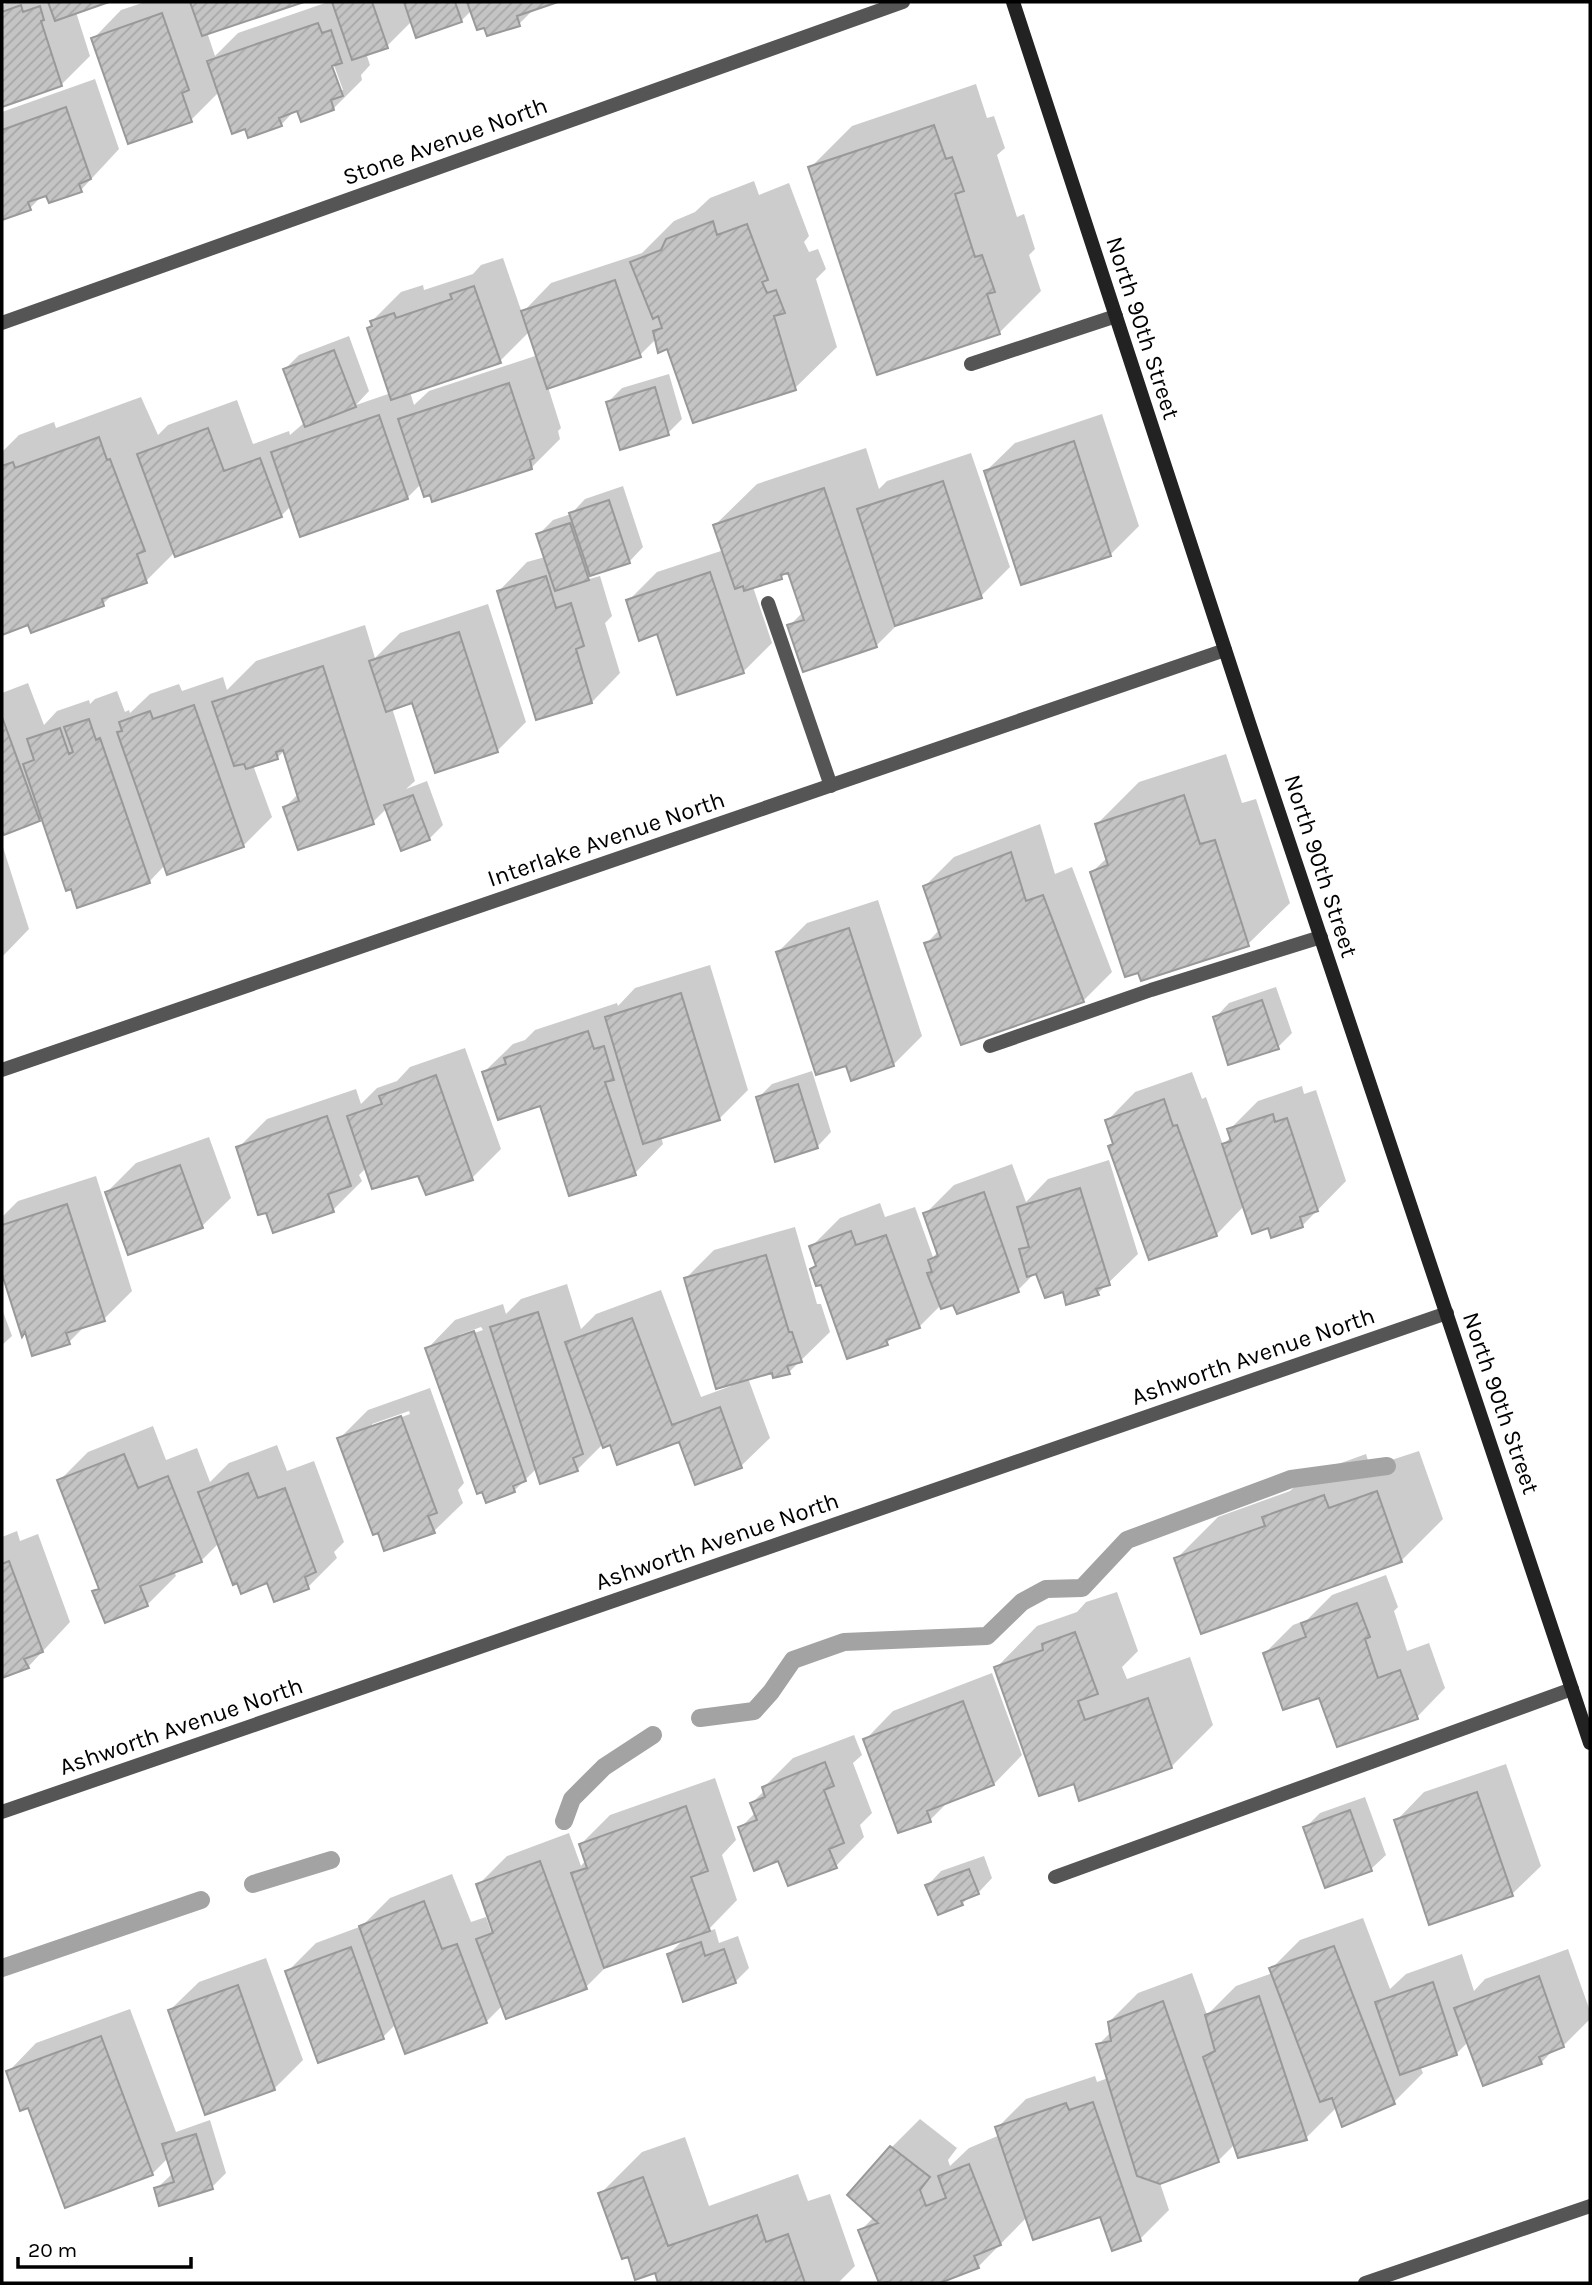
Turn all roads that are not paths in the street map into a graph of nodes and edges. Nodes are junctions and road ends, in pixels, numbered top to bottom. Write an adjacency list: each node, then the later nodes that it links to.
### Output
1 (904, 2): 4 (street, Stone Avenue North)
2 (1013, 2): 3 (street, North 90th Street)
3 (1116, 316): 5 (street); 7 (street, North 90th Street)
4 (2, 323)
5 (971, 364)
6 (768, 603): 8 (street)
7 (1225, 650): 8 (street, Interlake Avenue North); 9 (street, North 90th Street)
8 (831, 786): 11 (street, Interlake Avenue North)
9 (1321, 937): 10 (street); 12 (street, North 90th Street)
10 (990, 1045)
11 (2, 1070)
12 (1447, 1312): 13 (street, North 90th Street); 15 (street, Ashworth Avenue North)
13 (1572, 1689): 14 (street, North 90th Street); 16 (street)
14 (1590, 1743)
15 (2, 1812)
16 (1055, 1877)
17 (1590, 2206): 18 (street)
18 (1365, 2283)

